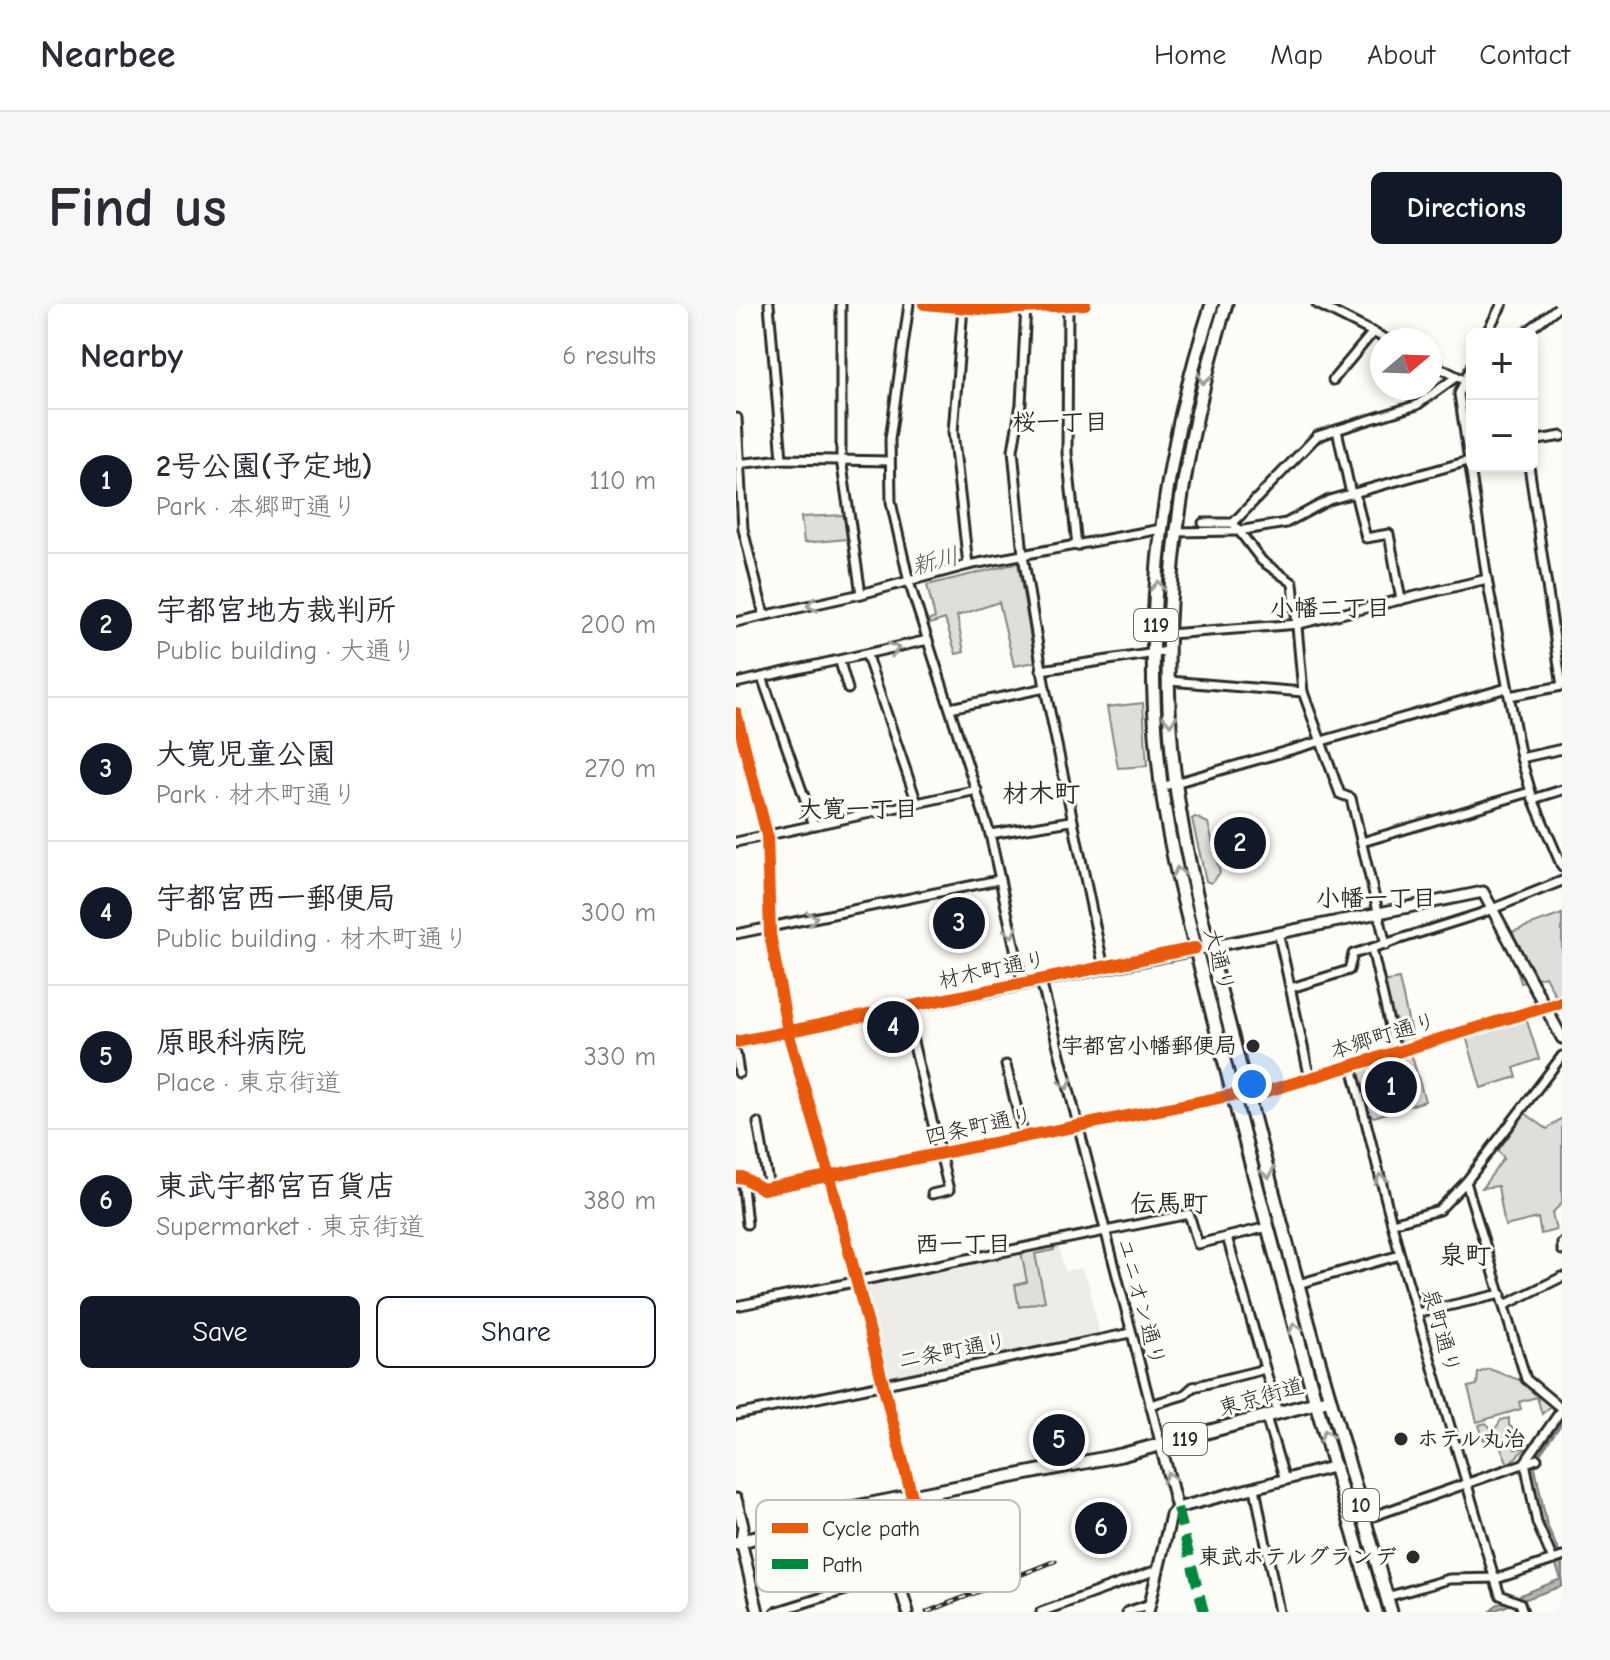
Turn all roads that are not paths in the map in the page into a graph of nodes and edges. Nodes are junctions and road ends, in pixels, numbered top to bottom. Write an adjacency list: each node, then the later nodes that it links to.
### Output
1 (769, 304): 28 (street)
2 (841, 304): 29 (street)
3 (909, 304): 30 (street)
4 (924, 304): 12 (street)
5 (1085, 304): 11 (street)
6 (1212, 304): 38 (main road, 大通り / 119)
7 (1226, 304): 39 (main road, 大通り / 119, one-way to 39)
8 (1317, 304): 16 (street)
9 (1502, 304): 14 (street)
10 (1562, 304): 15 (street)
11 (1068, 306): 13 (street); 40 (street)
12 (963, 307): 13 (street); 42 (street)
13 (1026, 307): 41 (street)
14 (1489, 328)
15 (1532, 328)
16 (1370, 330)
17 (1370, 336): 21 (street)
18 (1442, 369): 19 (street)
19 (1456, 377): 20 (street); 24 (street)
20 (1466, 377)
21 (1333, 380)
22 (1466, 382): 27 (street)
23 (737, 418): 32 (street)
24 (1338, 433): 35 (street); 37 (street)
25 (1562, 436): 26 (street)
26 (1538, 440)
27 (1466, 441)
28 (782, 459): 29 (street); 32 (street)
29 (841, 459): 30 (street); 45 (street)
30 (890, 461): 44 (street)
31 (1466, 462): 35 (street)
32 (738, 464): 47 (street)
33 (1471, 472): 43 (street)
34 (1530, 472): 61 (street)
35 (1353, 494): 37 (street); 46 (street)
36 (1203, 523): 37 (street)
37 (1235, 527): 39 (street); 49 (street)
38 (1161, 529): 40 (street); 50 (main road, 大通り / 119, one-way to 38)
39 (1174, 532): 51 (main road, 大通り / 119)
40 (1077, 546): 41 (street)
41 (1023, 558): 42 (street); 57 (street)
42 (968, 565): 44 (street)
43 (1487, 579): 46 (street); 65 (street)
44 (909, 582): 45 (street); 52 (street)
45 (861, 594): 47 (street, one-way to 47)
46 (1401, 600): 49 (street)
47 (764, 615): 48 (street)
48 (736, 622)
49 (1299, 624): 51 (street); 64 (street)
50 (1156, 635): 51 (street); 53 (main road, 大通り / 119)
51 (1170, 635): 54 (main road, 大通り / 119)
52 (928, 640): 55 (street, one-way to 52); 66 (street)
53 (1155, 650): 54 (street); 57 (street); 72 (main road, 大通り / 119)
54 (1169, 651): 59 (main road, 大通り / 119)
55 (867, 656): 56 (street); 76 (street)
56 (840, 662): 58 (street); 63 (street)
57 (1041, 670): 62 (street)
58 (762, 677): 60 (street); 78 (street)
59 (1169, 681): 64 (street); 71 (main road, 大通り / 119, one-way to 71)
60 (736, 683)
61 (1562, 686): 65 (street)
62 (1045, 688): 66 (street); 77 (street)
63 (848, 689)
64 (1303, 692): 68 (street)
65 (1508, 692): 68 (street); 70 (street)
66 (950, 708): 73 (street)
67 (736, 713): 80 (street)
68 (1322, 743): 71 (street); 82 (street)
69 (1562, 749): 70 (street)
70 (1521, 758): 75 (street)
71 (1176, 783): 72 (street); 89 (main road, 大通り / 119)
72 (1161, 787): 91 (main road, 大通り / 119, one-way to 72)
73 (977, 790): 76 (street); 79 (street)
74 (1562, 790): 75 (street)
75 (1532, 795): 82 (street); 83 (street)
76 (917, 803): 78 (street)
77 (1071, 821): 79 (street); 93 (street)
78 (814, 825): 80 (street)
79 (990, 834): 84 (street)
80 (767, 835): 81 (street); 86 (street)
81 (736, 842)
82 (1362, 842): 90 (street)
83 (1562, 867)
84 (998, 880): 86 (street, one-way to 84); 95 (street, one-way to 95)
85 (1562, 881): 90 (street)
86 (770, 927): 87 (street); 100 (street)
87 (736, 934)
88 (1279, 936): 96 (street)
89 (1209, 945): 91 (street, 材木町通り); 98 (street, 材木町通り); 111 (main road, 大通り / 119)
90 (1386, 945): 92 (street)
91 (1195, 948): 93 (street, 材木町通り); 110 (main road, 大通り / 119)
92 (1372, 949): 96 (street); 103 (street)
93 (1104, 968): 94 (street, 材木町通り)
94 (1041, 981): 95 (street, 材木町通り); 113 (street, ユニオン通り, one-way to 113)
95 (1023, 985): 99 (street, 材木町通り)
96 (1291, 988): 109 (street)
97 (1562, 1002): 98 (street, 本郷町通り)
98 (1545, 1007): 101 (street); 103 (street, 本郷町通り)
99 (905, 1009): 100 (street, 材木町通り); 115 (street)
100 (788, 1032): 102 (street, 材木町通り); 117 (street)
101 (1562, 1038)
102 (736, 1042)
103 (1396, 1053): 107 (street, 本郷町通り)
104 (736, 1054): 108 (street)
105 (1562, 1056): 118 (street)
106 (1006, 1065): 114 (street)
107 (1352, 1067): 109 (street, 本郷町通り); 121 (street, 泉町通り, one-way to 107)
108 (739, 1073)
109 (1310, 1079): 111 (street, 本郷町通り)
110 (1233, 1095): 111 (street, 本郷町通り); 113 (street, 四条町通り); 123 (main road, 大通り / 119)
111 (1248, 1097): 131 (main road, 大通り / 119, one-way to 131)
112 (758, 1123): 119 (street)
113 (1077, 1126): 114 (street, 四条町通り); 124 (street, ユニオン通り)
114 (1024, 1137): 115 (street, 四条町通り)
115 (941, 1154): 117 (street, 四条町通り); 120 (street)
116 (739, 1177): 119 (street); 122 (street)
117 (830, 1177): 119 (street, 四条町通り); 130 (street)
118 (1466, 1182): 121 (street); 132 (street)
119 (769, 1188)
120 (932, 1194)
121 (1392, 1223): 128 (street, 泉町通り)
122 (747, 1224)
123 (1268, 1227): 125 (street); 140 (main road, 大通り / 119, one-way to 123)
124 (1103, 1231): 125 (street); 130 (street); 136 (street, ユニオン通り)
125 (1227, 1237): 137 (street)
126 (1562, 1243): 127 (street)
127 (1562, 1250)
128 (1400, 1255): 131 (street); 135 (street, 泉町通り)
129 (1562, 1277): 133 (street)
130 (857, 1281): 134 (street); 138 (street)
131 (1298, 1284): 139 (main road, 大通り / 119)
132 (1501, 1294): 133 (street); 135 (street)
133 (1505, 1305): 142 (street)
134 (736, 1306)
135 (1417, 1313): 150 (street, 泉町通り)
136 (1131, 1333): 138 (street, 二条町通り); 141 (street, ユニオン通り)
137 (1265, 1369): 141 (street); 144 (street)
138 (884, 1383): 143 (street, 二条町通り); 152 (street)
139 (1330, 1399): 140 (main road, 東京街道 / 119); 156 (main road, 大通り / 10)
140 (1316, 1403): 144 (main road, 東京街道 / 119); 148 (main road, 大通り / 10, one-way to 140)
141 (1150, 1405): 145 (street, ユニオン通り)
142 (1562, 1409): 147 (street)
143 (736, 1415)
144 (1272, 1415): 145 (main road, 東京街道 / 119); 149 (street)
145 (1161, 1446): 152 (main road, 東京街道 / 119); 155 (street, one-way to 145)
146 (1537, 1459): 147 (street)
147 (1525, 1462): 150 (street); 158 (street)
148 (1336, 1466): 149 (street); 171 (main road, 大通り / 10)
149 (1285, 1480): 151 (street)
150 (1466, 1485): 156 (street); 160 (street, 泉町通り)
151 (1255, 1488): 155 (street); 170 (street)
152 (912, 1497): 154 (main road, 東京街道 / 119)
153 (736, 1499): 157 (street)
154 (894, 1500)
155 (1177, 1508): 159 (street)
156 (1365, 1519): 163 (main road, 大通り / 10)
157 (738, 1539): 165 (street)
158 (1558, 1558): 160 (street)
159 (1157, 1570): 164 (street); 168 (street)
160 (1494, 1577): 163 (street); 173 (street, 泉町通り)
161 (839, 1592): 166 (street)
162 (902, 1592): 167 (street)
163 (1387, 1597): 172 (main road, 大通り / 10)
164 (1149, 1608): 169 (street)
165 (758, 1612)
166 (775, 1612)
167 (908, 1612)
168 (1041, 1612)
169 (1127, 1612)
170 (1279, 1612)
171 (1376, 1612)
172 (1391, 1612)
173 (1523, 1612)

